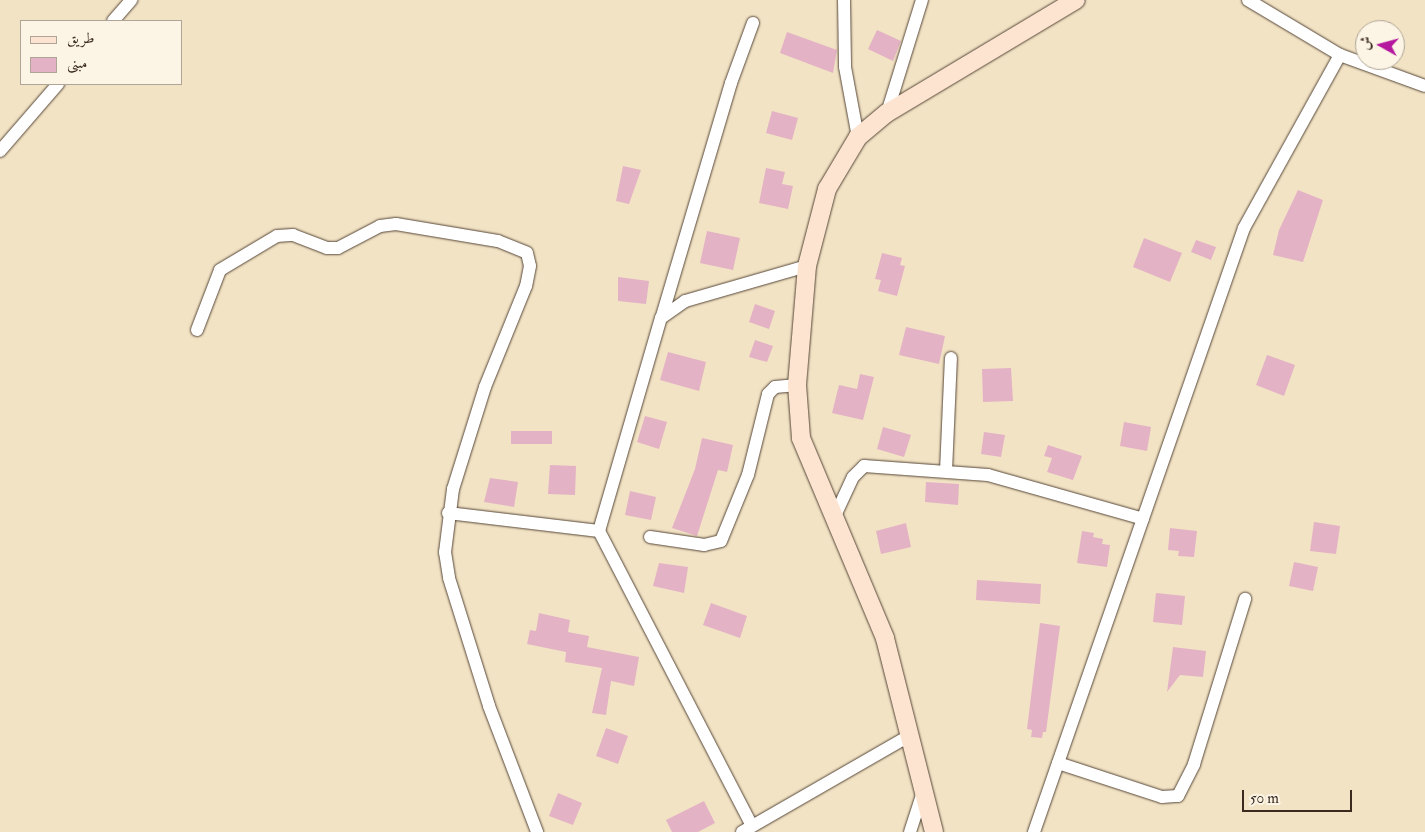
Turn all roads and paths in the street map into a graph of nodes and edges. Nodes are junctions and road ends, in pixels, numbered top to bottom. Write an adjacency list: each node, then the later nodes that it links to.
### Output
1 (131, 0): 6 (street)
2 (844, 0): 12 (street)
3 (922, 0): 11 (street)
4 (1076, 0): 11 (street)
5 (1248, 0): 8 (street)
6 (114, 20)
7 (753, 23): 15 (street)
8 (1340, 55): 10 (street); 21 (street)
9 (57, 85): 13 (street)
10 (1425, 86)
11 (887, 112): 12 (street)
12 (858, 137): 14 (street)
13 (0, 151)
14 (807, 266): 15 (street); 18 (street)
15 (661, 318): 23 (street)
16 (197, 330): 20 (street)
17 (951, 358): 19 (street)
18 (797, 385): 22 (street); 24 (street)
19 (946, 471): 21 (street); 22 (street)
20 (448, 513): 23 (street); 30 (street)
21 (1143, 519): 27 (street)
22 (833, 520): 26 (street)
23 (599, 531): 29 (street)
24 (650, 537)
25 (1245, 599): 27 (street)
26 (911, 735): 28 (street); 29 (street)
27 (1058, 763): 33 (street)
28 (924, 789): 31 (street); 32 (street)
29 (747, 829)
30 (537, 832)
31 (910, 832)
32 (934, 832)
33 (1034, 832)

